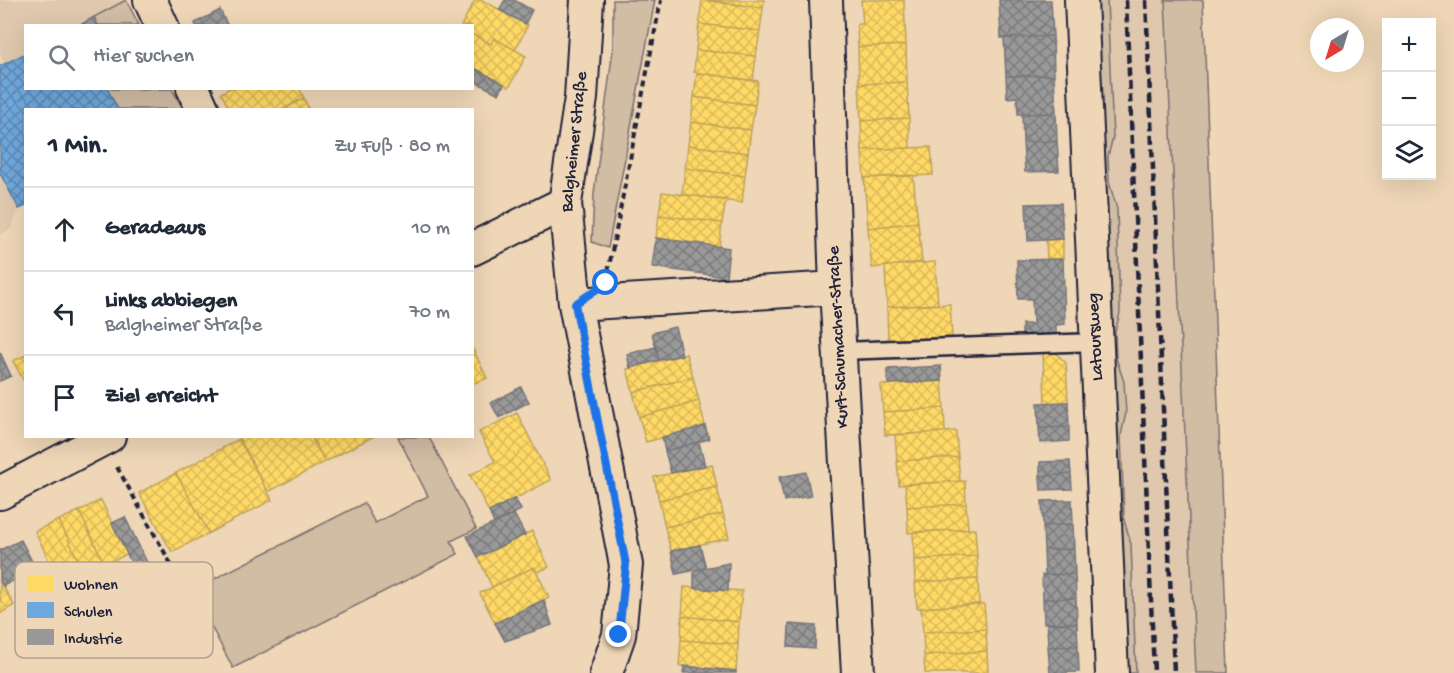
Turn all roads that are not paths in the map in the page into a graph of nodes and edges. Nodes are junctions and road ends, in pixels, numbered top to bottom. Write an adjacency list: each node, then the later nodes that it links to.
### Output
1 (150, 0): 5 (street)
2 (586, 0): 8 (street, Balgheimer Straße)
3 (826, 0): 10 (street, Kurt-Schumacher-Straße)
4 (1081, 0): 12 (street, Latoursweg)
5 (161, 24)
6 (194, 90): 7 (street)
7 (202, 108)
8 (565, 203): 9 (street); 11 (street, Balgheimer Straße)
9 (474, 248)
10 (836, 288): 11 (street); 13 (street, Kurt-Schumacher-Straße)
11 (575, 304): 16 (street, Balgheimer Straße)
12 (1096, 342): 13 (lane); 18 (street, Latoursweg)
13 (840, 351): 17 (street, Kurt-Schumacher-Straße)
14 (105, 438): 15 (street)
15 (0, 493)
16 (606, 673)
17 (858, 673)
18 (1112, 673)

